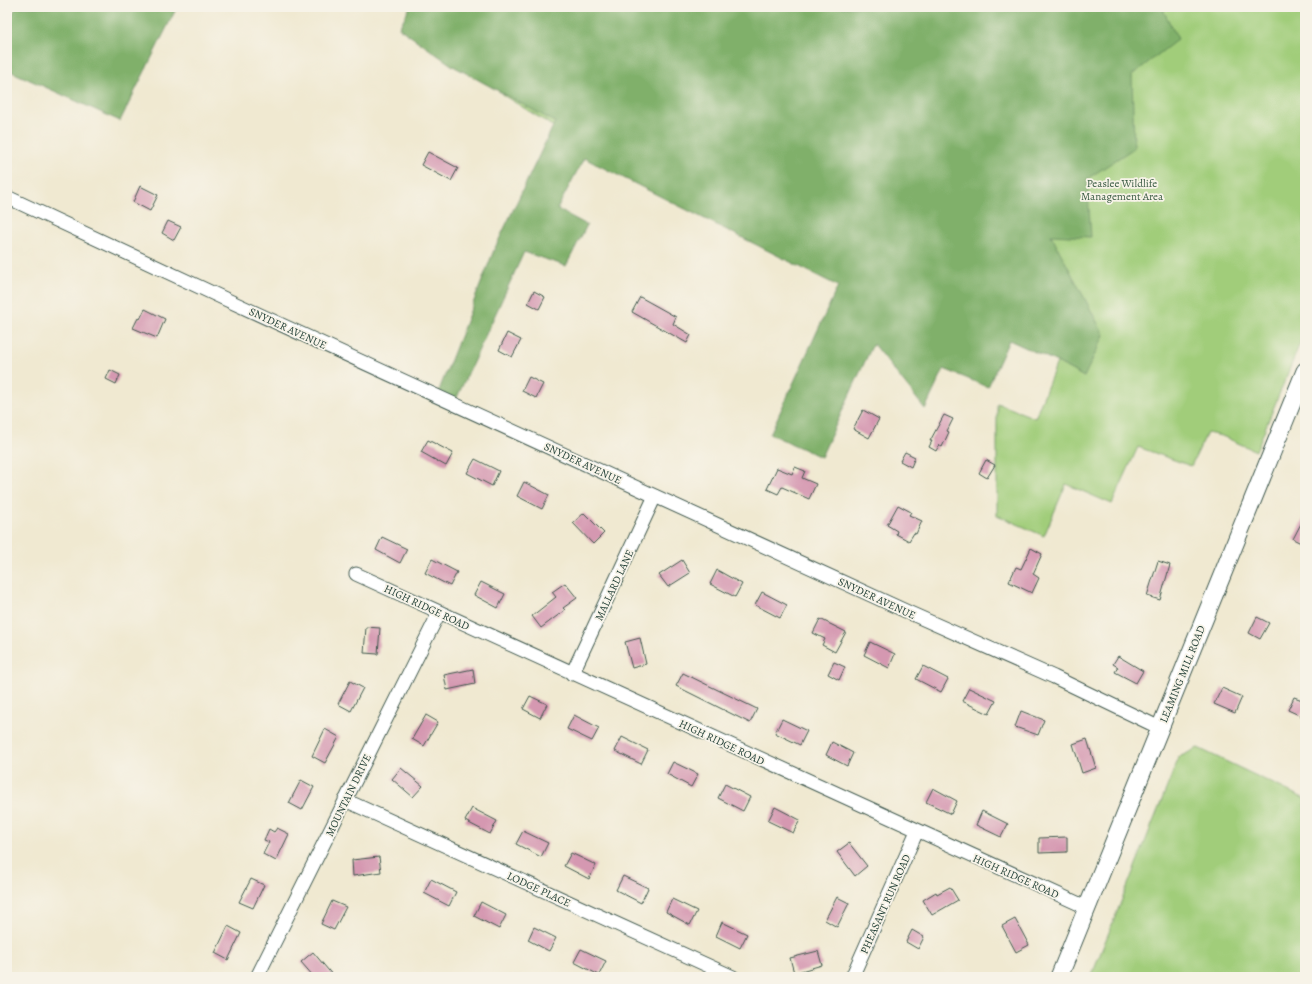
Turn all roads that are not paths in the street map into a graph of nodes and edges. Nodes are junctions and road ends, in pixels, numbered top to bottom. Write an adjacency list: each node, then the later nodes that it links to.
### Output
1 (7, 197): 3 (street, SNYDER AVENUE)
2 (1305, 371): 7 (street, LEAMING MILL ROAD)
3 (655, 496): 6 (street, MALLARD LANE); 7 (street, SNYDER AVENUE)
4 (356, 574): 5 (street, HIGH RIDGE ROAD)
5 (439, 613): 6 (street, HIGH RIDGE ROAD); 8 (street, MOUNTAIN DRIVE)
6 (572, 674): 9 (street, HIGH RIDGE ROAD)
7 (1160, 728): 10 (street, LEAMING MILL ROAD)
8 (345, 800): 11 (street, MOUNTAIN DRIVE); 12 (street, LODGE PLACE)
9 (917, 831): 10 (street, HIGH RIDGE ROAD); 13 (street, PHEASANT RUN ROAD)
10 (1088, 908): 14 (street, LEAMING MILL ROAD)
11 (257, 977)
12 (733, 977)
13 (852, 977)
14 (1060, 977)

